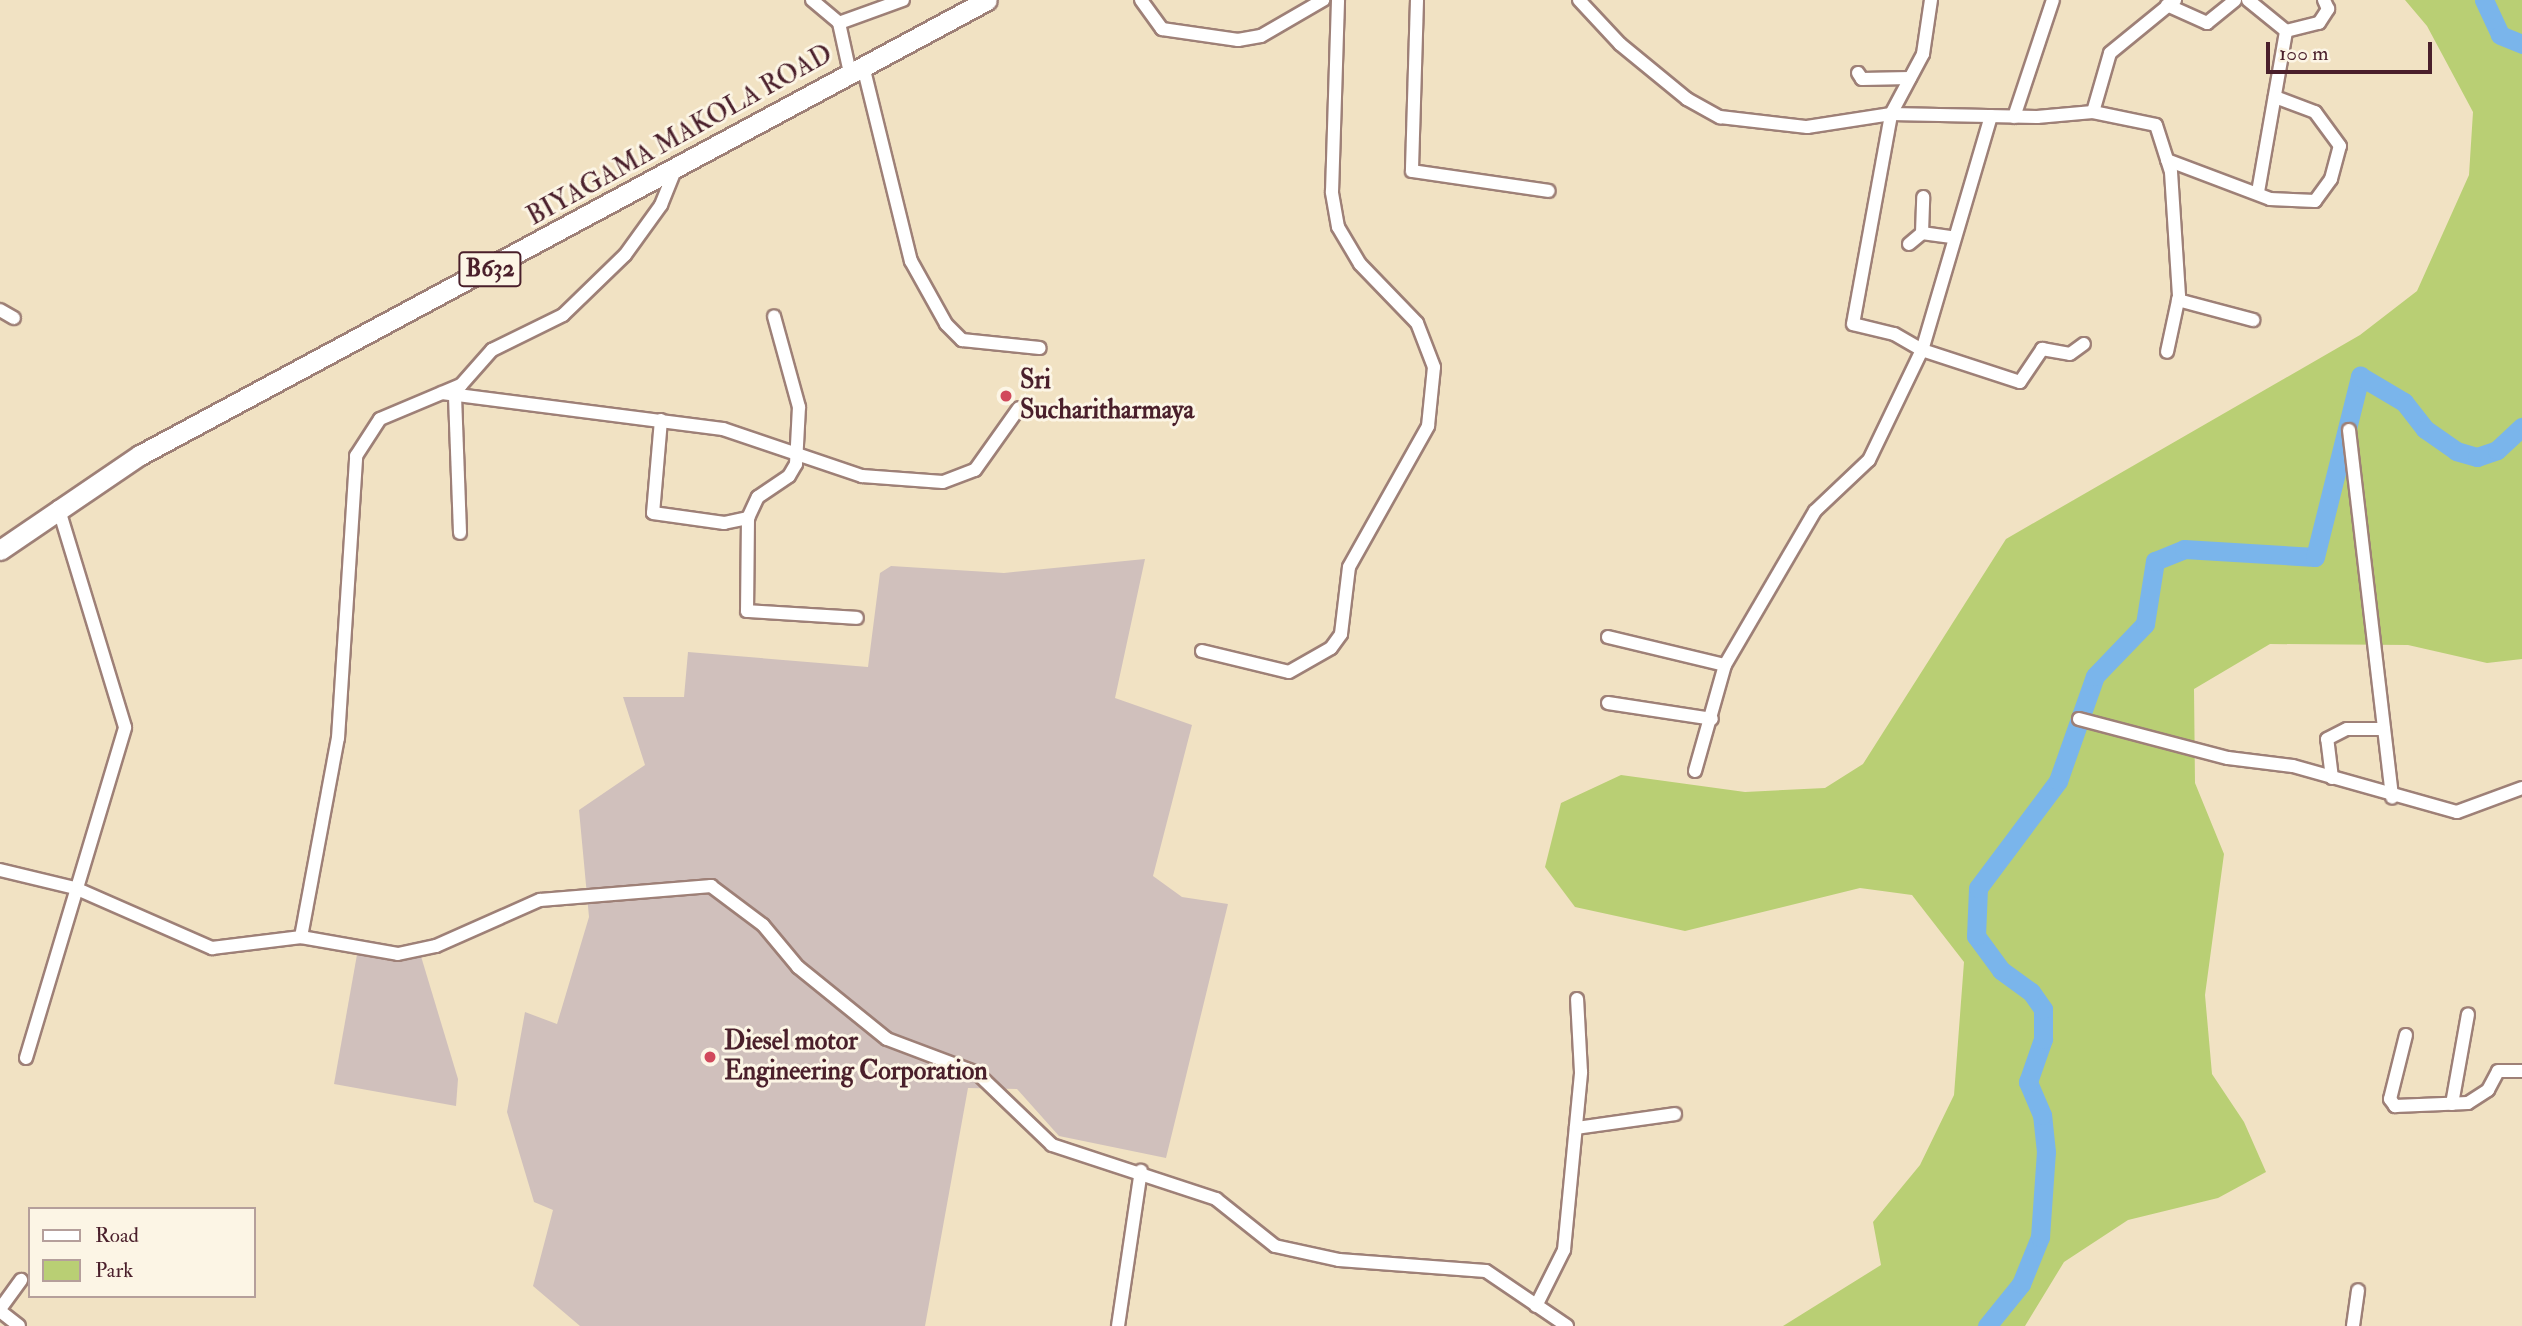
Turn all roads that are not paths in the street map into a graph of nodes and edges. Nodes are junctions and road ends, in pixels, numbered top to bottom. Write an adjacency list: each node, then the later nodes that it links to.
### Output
1 (812, 0): 17 (street)
2 (869, 0): 16 (street)
3 (903, 0): 16 (street)
4 (987, 0): 19 (main road, BIYAGAMA MAKOLA ROAD / B632)
5 (1141, 0): 6 (street)
6 (1323, 0)
7 (1338, 0): 56 (street)
8 (1417, 0): 29 (street)
9 (1580, 0): 24 (street)
10 (1931, 0): 21 (street)
11 (2053, 0): 26 (street)
12 (2235, 0): 15 (street)
13 (2248, 0): 18 (street)
14 (2324, 0): 18 (street)
15 (2171, 2): 23 (street)
16 (865, 14): 17 (street)
17 (839, 23): 19 (street)
18 (2287, 31): 22 (street)
19 (856, 69): 28 (main road, BIYAGAMA MAKOLA ROAD / B632); 41 (street)
20 (1858, 73): 21 (street)
21 (1910, 78): 24 (street)
22 (2275, 97): 30 (street); 30 (street)
23 (2093, 111): 26 (street); 27 (street)
24 (1891, 114): 25 (street); 42 (street)
25 (1991, 116): 26 (street); 33 (street)
26 (2014, 117)
27 (2167, 160): 30 (street); 35 (street)
28 (674, 173): 44 (street); 50 (main road, BIYAGAMA MAKOLA ROAD / B632)
29 (1549, 191)
30 (2258, 192)
31 (1923, 197): 32 (street)
32 (1922, 233): 33 (street); 34 (street)
33 (1952, 237): 42 (street)
34 (1909, 244)
35 (2178, 300): 39 (street); 43 (street)
36 (0, 310): 38 (street)
37 (774, 316): 49 (street)
38 (14, 318)
39 (2253, 320)
40 (2084, 344): 42 (street)
41 (1040, 348)
42 (1922, 351): 57 (street)
43 (2167, 352)
44 (442, 393): 45 (street); 68 (street)
45 (455, 396): 47 (street); 52 (street)
46 (1019, 408): 49 (street)
47 (662, 420): 49 (street); 51 (street)
48 (2349, 430): 61 (street)
49 (793, 451): 51 (street)
50 (58, 507): 53 (main road, BIYAGAMA MAKOLA ROAD / B632); 67 (street)
51 (748, 518): 54 (street)
52 (460, 533)
53 (0, 550)
54 (857, 618)
55 (1608, 637): 57 (street)
56 (1202, 651)
57 (1726, 665): 59 (street)
58 (1608, 703): 59 (street)
59 (1712, 719): 62 (street)
60 (2079, 719): 63 (street)
61 (2384, 729): 63 (street); 65 (street)
62 (1695, 771)
63 (2332, 778): 65 (street)
64 (2522, 788): 65 (street)
65 (2392, 797)
66 (0, 870): 67 (street)
67 (75, 888): 68 (street); 72 (street)
68 (301, 937): 77 (street)
69 (1577, 999): 76 (street)
70 (2468, 1014): 74 (street)
71 (2406, 1035): 74 (street)
72 (26, 1058)
73 (2522, 1071): 74 (street)
74 (2452, 1104)
75 (1675, 1114): 76 (street)
76 (1576, 1128): 80 (street)
77 (1141, 1171): 80 (street); 83 (street)
78 (21, 1280): 81 (street)
79 (2358, 1290): 85 (street)
80 (1536, 1306): 84 (street)
81 (0, 1310): 82 (street)
82 (19, 1326)
83 (1118, 1326)
84 (1567, 1326)
85 (2353, 1326)

